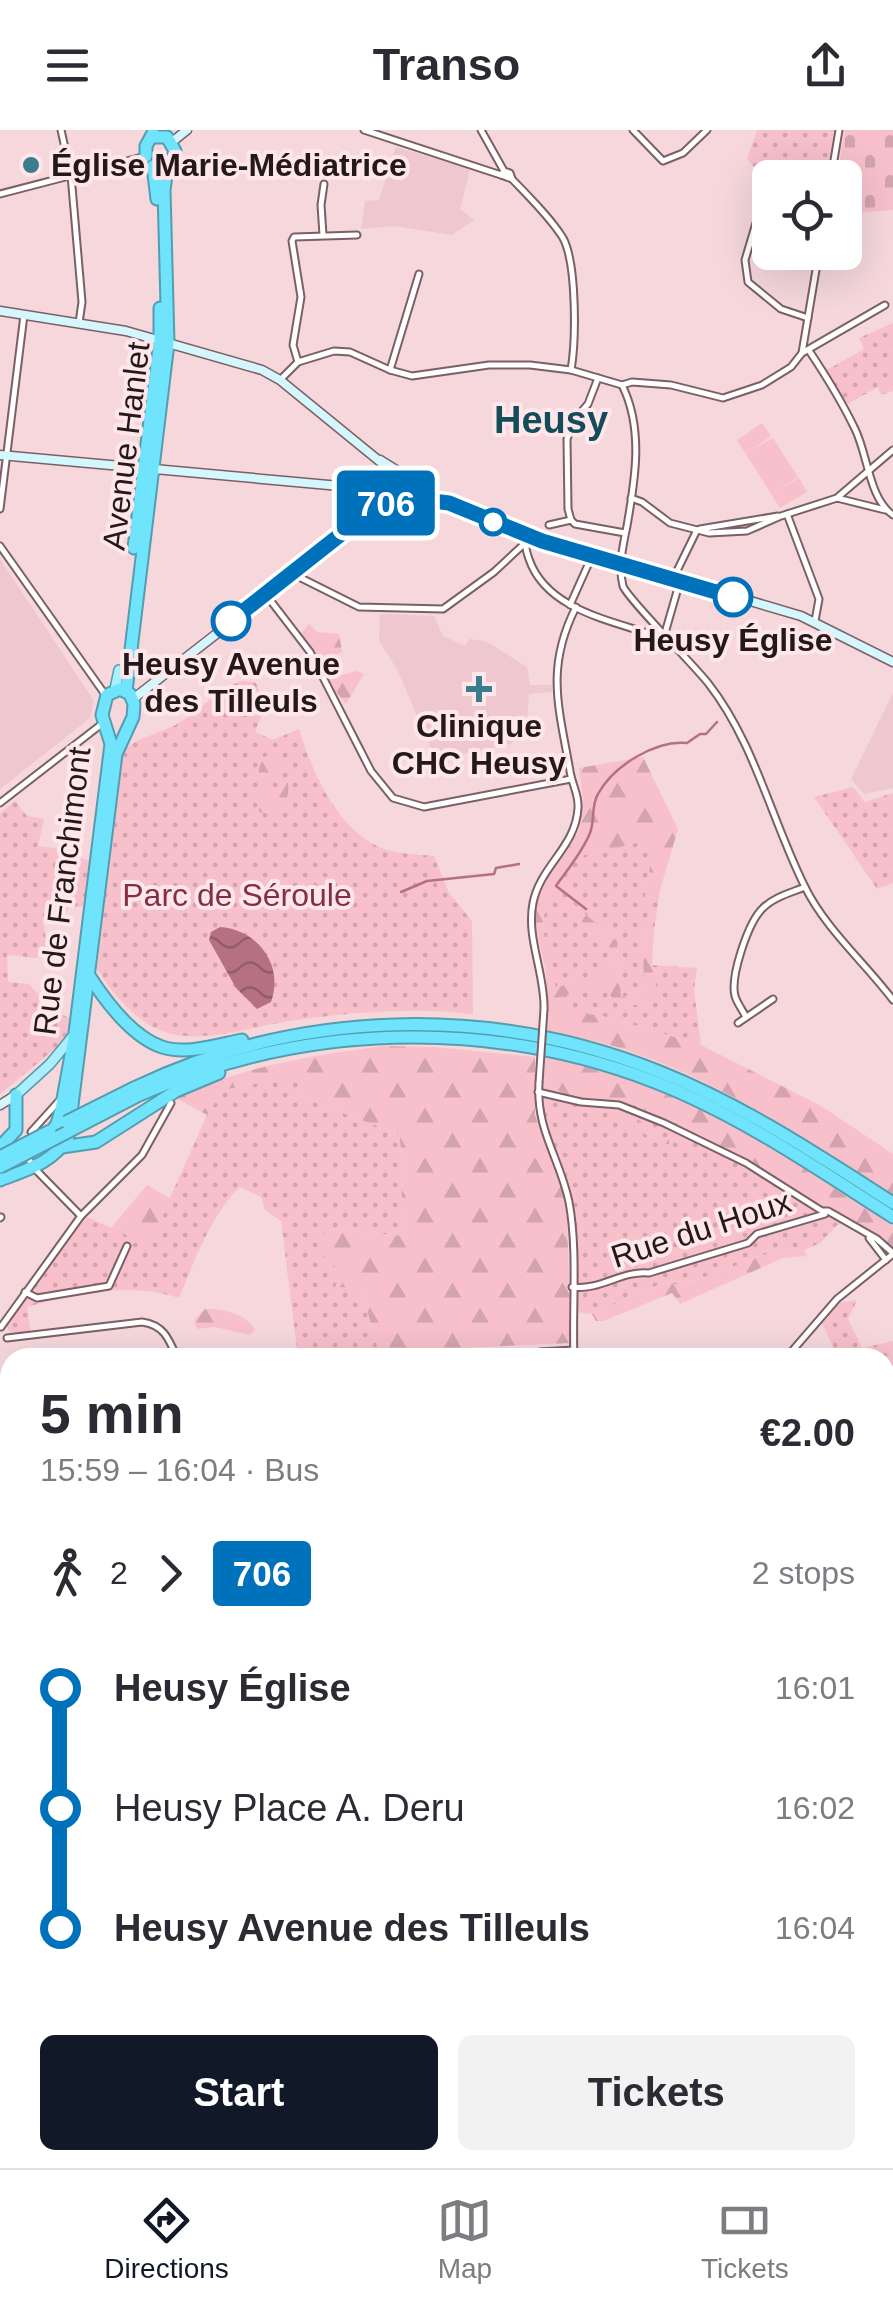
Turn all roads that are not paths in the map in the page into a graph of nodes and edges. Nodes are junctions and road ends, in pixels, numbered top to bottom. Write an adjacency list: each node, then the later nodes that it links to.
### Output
1 (62, 130): 13 (street)
2 (187, 130): 8 (main road)
3 (364, 130): 12 (street)
4 (481, 130): 12 (street)
5 (633, 130): 6 (street)
6 (707, 130)
7 (839, 130): 9 (street)
8 (162, 135): 10 (highway); 11 (highway, Avenue Hanlet)
9 (834, 160)
10 (149, 161): 11 (highway); 13 (street); 26 (highway)
11 (169, 165): 26 (highway, Avenue Hanlet)
12 (502, 173): 30 (street)
13 (71, 175): 15 (street); 25 (street)
14 (324, 184): 16 (street)
15 (0, 194)
16 (324, 235): 17 (street); 28 (street)
17 (358, 235)
18 (752, 238): 24 (street)
19 (816, 270): 24 (street)
20 (419, 274): 29 (street)
21 (885, 306): 27 (street)
22 (0, 311): 23 (main road)
23 (24, 315): 25 (main road); 35 (street)
24 (808, 318): 27 (street)
25 (79, 323): 26 (main road)
26 (164, 341): 32 (main road); 37 (highway, Avenue Hanlet)
27 (806, 352): 33 (street); 38 (street)
28 (298, 362): 29 (street); 32 (street)
29 (390, 370): 30 (street)
30 (571, 370): 31 (street)
31 (598, 378): 33 (street); 52 (street)
32 (280, 380): 36 (main road)
33 (622, 385): 44 (street)
34 (893, 450): 38 (street)
35 (3, 455): 37 (main road); 48 (street)
36 (380, 460): 39 (main road); 40 (main road)
37 (148, 468): 41 (main road); 67 (highway, Avenue Hanlet); 68 (highway, Avenue Hanlet)
38 (868, 471): 45 (street); 49 (street)
39 (397, 481): 40 (main road); 41 (main road); 42 (main road); 43 (main road)
40 (420, 484): 43 (main road); 46 (main road)
41 (367, 488): 42 (main road); 47 (main road)
42 (388, 494): 43 (main road); 47 (main road)
43 (407, 498): 46 (main road); 47 (main road)
44 (632, 498): 54 (street); 55 (street)
45 (837, 498): 49 (street); 50 (street)
46 (449, 503): 56 (main road)
47 (374, 508): 60 (main road)
48 (0, 509)
49 (885, 510): 51 (street)
50 (784, 515): 54 (street); 64 (street)
51 (893, 515)
52 (571, 520): 53 (street); 55 (street)
53 (549, 525)
54 (698, 530): 61 (street)
55 (626, 534): 59 (street)
56 (526, 540): 58 (main road); 60 (street); 63 (street)
57 (0, 546): 68 (street)
58 (592, 556): 59 (main road); 63 (street)
59 (621, 564): 61 (main road); 65 (street)
60 (293, 574): 62 (main road)
61 (677, 580): 64 (main road); 65 (street)
62 (265, 594): 68 (main road); 71 (street)
63 (573, 606): 65 (street); 71 (street)
64 (815, 621): 66 (main road)
65 (664, 632): 73 (street)
66 (893, 662)
67 (120, 670): 68 (main road, Avenue Hanlet)
68 (120, 693): 69 (highway, Rue de Franchimont); 70 (highway, Rue de Franchimont)
69 (104, 724): 70 (highway); 72 (street); 75 (highway, Rue de Franchimont)
70 (125, 729): 74 (highway, Rue de Franchimont)
71 (571, 779): 88 (street, bridge)
72 (0, 803)
73 (805, 888): 77 (street); 79 (street)
74 (88, 974): 75 (highway, Rue de Franchimont); 78 (highway)
75 (82, 996): 78 (highway); 82 (highway, Rue de Franchimont); 85 (highway, Rue de Franchimont)
76 (772, 999): 79 (street)
77 (893, 1000)
78 (110, 1002): 81 (highway)
79 (746, 1017): 80 (street)
80 (738, 1022)
81 (474, 1027): 87 (highway); 100 (highway)
82 (74, 1033): 84 (main road); 85 (highway, Rue de Franchimont)
83 (537, 1047): 87 (highway); 95 (highway); 102 (highway)
84 (50, 1064): 85 (main road); 86 (main road)
85 (70, 1074): 86 (main road); 92 (highway); 95 (highway)
86 (38, 1075): 89 (main road)
87 (136, 1092): 97 (highway, bridge)
88 (538, 1092): 104 (street); 106 (street)
89 (16, 1095): 91 (main road); 93 (highway)
90 (171, 1103): 101 (street)
91 (0, 1106): 93 (highway)
92 (58, 1108): 94 (street); 95 (highway); 96 (highway)
93 (16, 1116): 97 (highway)
94 (32, 1132)
95 (65, 1142): 98 (highway)
96 (25, 1152): 97 (highway); 98 (street)
97 (0, 1159)
98 (34, 1168): 99 (highway); 101 (street)
99 (0, 1180)
100 (893, 1203)
101 (82, 1216): 107 (street)
102 (893, 1216)
103 (127, 1246): 107 (street)
104 (893, 1254): 105 (street)
105 (886, 1260): 106 (street, Rue du Houx); 113 (street)
106 (572, 1286): 112 (street)
107 (24, 1292): 108 (street)
108 (0, 1326): 109 (street)
109 (7, 1338): 110 (street); 111 (street)
110 (0, 1344)
111 (172, 1348)
112 (574, 1348)
113 (795, 1348)

